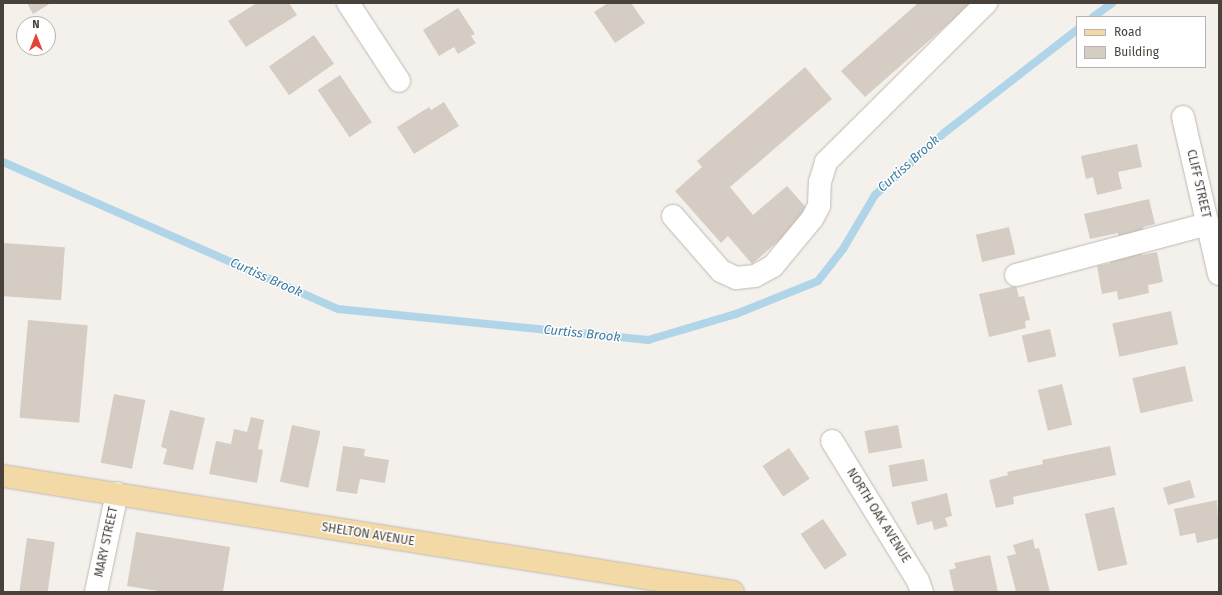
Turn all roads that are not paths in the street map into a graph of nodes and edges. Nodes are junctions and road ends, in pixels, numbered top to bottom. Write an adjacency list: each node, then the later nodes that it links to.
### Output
1 (348, 3): 3 (street)
2 (986, 3): 5 (street)
3 (399, 81)
4 (1183, 118): 6 (street, CLIFF STREET)
5 (673, 216)
6 (1208, 224): 7 (street, CLIFF STREET); 8 (street)
7 (1219, 274)
8 (1016, 275)
9 (832, 441): 14 (street, NORTH OAK AVENUE)
10 (3, 476): 11 (main road, SHELTON AVENUE)
11 (117, 493): 12 (street, MARY STREET); 13 (main road, SHELTON AVENUE)
12 (96, 592)
13 (733, 592)
14 (922, 592)

